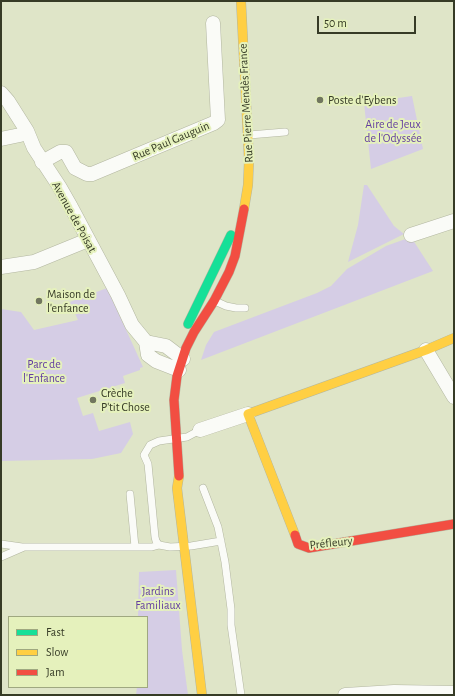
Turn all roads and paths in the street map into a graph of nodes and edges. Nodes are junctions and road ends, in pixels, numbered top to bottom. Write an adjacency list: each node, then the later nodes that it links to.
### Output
1 (241, 1): 6 (main road, Rue Pierre Mendès France)
2 (214, 23): 8 (street, Rue Paul Gauguin)
3 (1, 93): 4 (street, Avenue de Poisat)
4 (27, 131): 7 (street); 8 (street, Avenue de Poisat)
5 (285, 132): 6 (lane)
6 (248, 136): 9 (main road, Rue Pierre Mendès France)
7 (1, 139)
8 (42, 162): 12 (street, Avenue de Poisat)
9 (244, 205): 13 (main road, Rue Pierre Mendès France); 15 (main road, Rue Pierre Mendès France)
10 (454, 221): 11 (street)
11 (411, 235)
12 (88, 240): 14 (street); 20 (street, Avenue de Poisat)
13 (228, 243): 15 (lane); 17 (main road, Rue Pierre Mendès France)
14 (1, 266)
15 (214, 301): 16 (lane); 20 (main road, Rue Pierre Mendès France)
16 (245, 308)
17 (182, 334)
18 (454, 338): 19 (main road)
19 (426, 350): 21 (street); 23 (main road)
20 (177, 359): 22 (main road); 25 (main road)
21 (454, 398)
22 (166, 412)
23 (248, 414): 24 (street); 30 (main road, Préfleury)
24 (200, 430): 25 (lane)
25 (177, 438): 27 (main road); 33 (lane)
26 (169, 462): 27 (main road)
27 (177, 488): 34 (main road)
28 (204, 488): 31 (lane)
29 (130, 494): 36 (lane)
30 (454, 524)
31 (221, 541): 34 (lane); 40 (lane)
32 (1, 544): 35 (lane)
33 (159, 545): 34 (lane); 36 (lane)
34 (184, 545): 39 (main road)
35 (24, 547): 36 (lane); 37 (lane)
36 (135, 547)
37 (1, 557)
38 (454, 693): 41 (street)
39 (202, 695)
40 (241, 695)
41 (345, 695)

